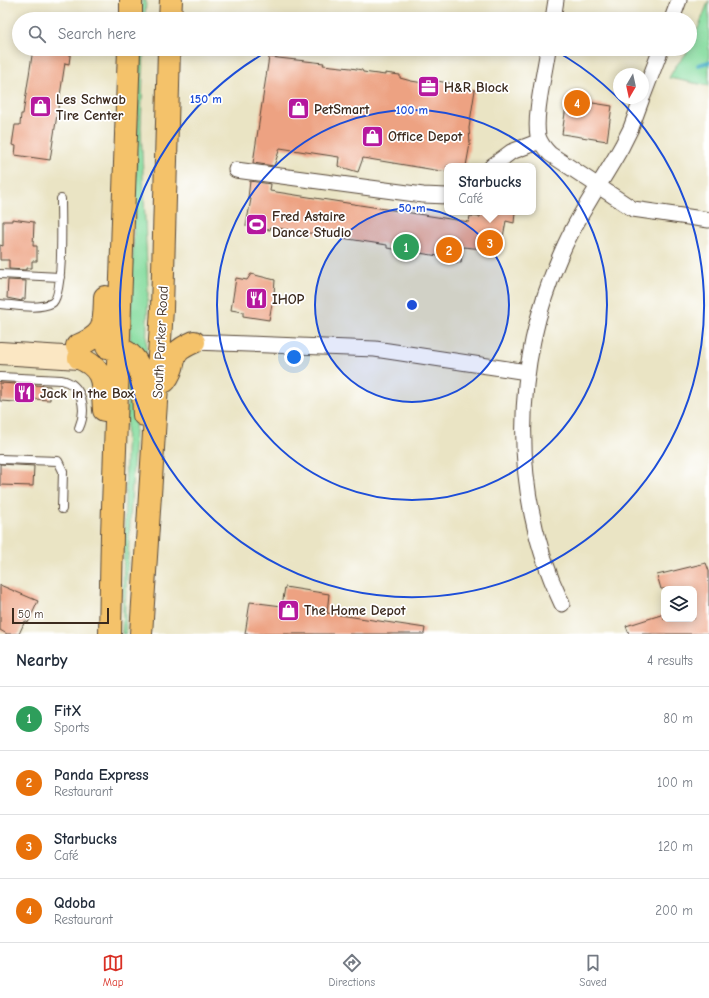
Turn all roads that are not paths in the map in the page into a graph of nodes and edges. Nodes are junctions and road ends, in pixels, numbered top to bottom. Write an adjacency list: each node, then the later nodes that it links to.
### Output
1 (131, 0): 5 (highway)
2 (171, 0): 6 (highway)
3 (556, 0): 7 (street)
4 (679, 0): 8 (street)
5 (130, 12)
6 (170, 12)
7 (554, 12)
8 (675, 12)
9 (129, 56): 15 (highway)
10 (169, 56): 26 (highway, South Parker Road)
11 (547, 56): 16 (street)
12 (658, 56): 13 (street)
13 (649, 81)
14 (640, 104): 19 (street)
15 (127, 117): 29 (highway); 30 (highway)
16 (540, 141): 17 (street); 19 (street)
17 (496, 163)
18 (236, 170): 20 (street)
19 (598, 186): 22 (street); 32 (street)
20 (444, 196)
21 (61, 200): 24 (lane)
22 (709, 220)
23 (0, 274): 24 (lane)
24 (60, 277): 25 (lane)
25 (0, 304)
26 (162, 309): 27 (highway); 34 (highway, South Parker Road)
27 (194, 342): 32 (street); 34 (highway)
28 (0, 343): 30 (street)
29 (118, 348): 30 (highway); 37 (highway); 39 (highway)
30 (78, 352): 31 (street); 39 (highway)
31 (0, 353)
32 (527, 372): 40 (street)
33 (0, 377): 35 (lane)
34 (158, 390): 37 (highway, South Parker Road)
35 (79, 428)
36 (0, 459): 38 (lane)
37 (149, 506): 42 (highway, South Parker Road)
38 (62, 509)
39 (112, 534): 41 (highway)
40 (562, 604)
41 (110, 634)
42 (142, 634)

